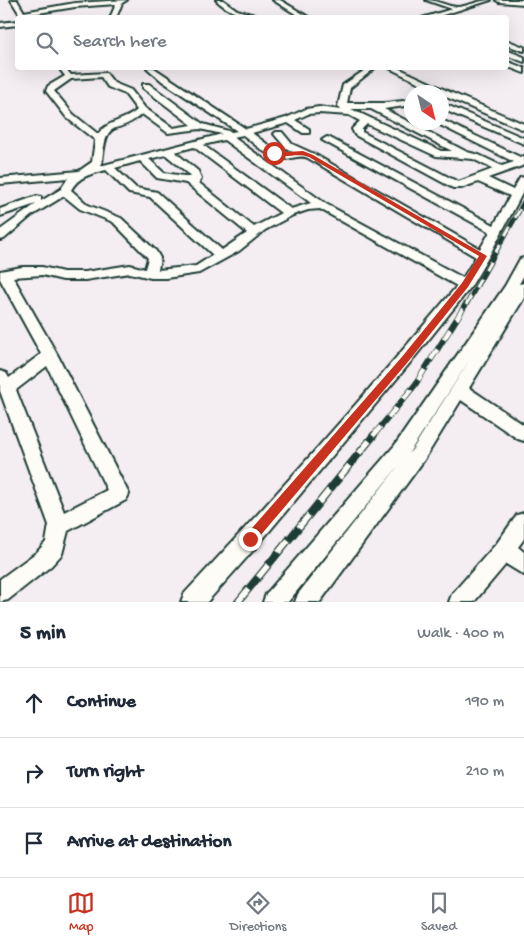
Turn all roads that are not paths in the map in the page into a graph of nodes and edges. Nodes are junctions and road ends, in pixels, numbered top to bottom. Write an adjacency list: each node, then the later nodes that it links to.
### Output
1 (14, 0): 11 (street)
2 (218, 0): 14 (street)
3 (276, 0): 15 (street)
4 (429, 0): 10 (street)
5 (452, 0): 10 (street)
6 (488, 0): 10 (street)
7 (499, 0): 9 (street)
8 (122, 1): 12 (street); 13 (street)
9 (524, 2)
10 (457, 5): 16 (street)
11 (23, 15)
12 (29, 15)
13 (115, 15)
14 (250, 15)
15 (302, 15)
16 (431, 15)
17 (15, 23): 18 (street)
18 (0, 25)
19 (509, 43): 20 (street)
20 (524, 49)
21 (509, 53): 22 (street)
22 (524, 60)
23 (509, 64): 28 (street)
24 (64, 70): 29 (street)
25 (153, 70): 30 (street)
26 (369, 70): 36 (street)
27 (397, 70): 32 (street)
28 (524, 71)
29 (69, 77): 31 (street); 50 (street)
30 (162, 77): 31 (street); 48 (street)
31 (137, 88): 40 (street); 44 (street)
32 (452, 96): 33 (street); 46 (street)
33 (449, 97)
34 (404, 103): 35 (street)
35 (399, 104): 37 (street); 38 (street)
36 (342, 106): 37 (street); 41 (street)
37 (373, 106): 56 (street)
38 (404, 106)
39 (449, 109): 52 (street)
40 (142, 110): 44 (street); 50 (street)
41 (351, 113): 42 (street); 43 (street)
42 (289, 120): 47 (street); 48 (street)
43 (366, 120): 56 (street); 61 (street)
44 (200, 126): 48 (street)
45 (449, 127): 58 (street)
46 (524, 127)
47 (306, 131)
48 (234, 134): 53 (street); 55 (street); 67 (street)
49 (279, 134): 55 (street)
50 (100, 139): 64 (street)
51 (327, 140): 70 (street)
52 (524, 141)
53 (197, 145): 54 (street); 68 (street)
54 (169, 152): 57 (street); 65 (street)
55 (303, 152): 74 (street)
56 (470, 156): 60 (street)
57 (143, 159): 59 (street); 65 (street)
58 (522, 160): 60 (street)
59 (109, 167): 64 (street); 73 (street)
60 (500, 169): 61 (street)
61 (478, 178): 66 (street)
62 (524, 180): 66 (street)
63 (0, 181): 64 (street)
64 (72, 182): 69 (street); 72 (street); 76 (street)
65 (193, 183): 71 (street)
66 (516, 195): 70 (street)
67 (322, 206): 68 (street); 78 (street)
68 (289, 212): 71 (street)
69 (0, 213)
70 (496, 231): 74 (street)
71 (254, 233): 73 (street)
72 (0, 236)
73 (221, 256): 76 (street)
74 (483, 256): 78 (street)
75 (524, 262): 91 (street)
76 (151, 274): 77 (street)
77 (3, 280): 80 (street)
78 (465, 285): 90 (street)
79 (523, 290): 82 (street)
80 (50, 356): 81 (street); 85 (street)
81 (3, 383): 85 (street)
82 (459, 390): 83 (street); 92 (street)
83 (524, 434)
84 (524, 522): 86 (street)
85 (59, 525): 88 (street)
86 (504, 550): 87 (street); 89 (street)
87 (524, 564)
88 (0, 592)
89 (466, 600)
90 (192, 602)
91 (274, 602)
92 (306, 602)

